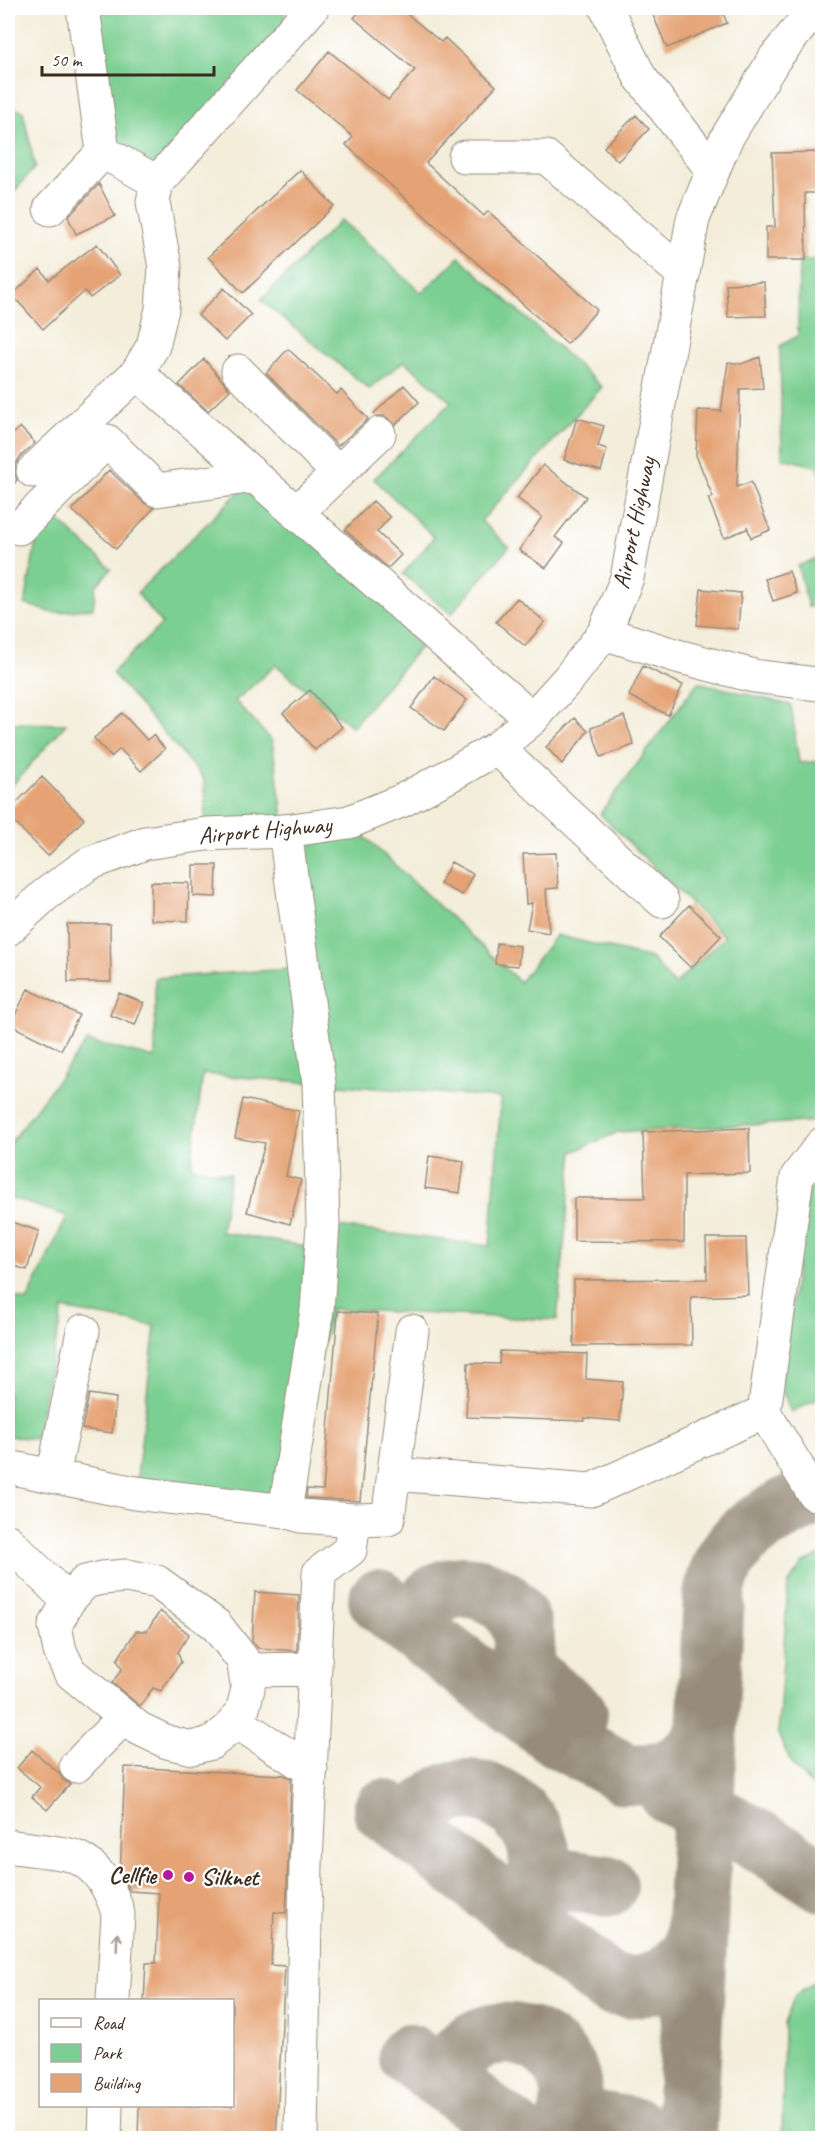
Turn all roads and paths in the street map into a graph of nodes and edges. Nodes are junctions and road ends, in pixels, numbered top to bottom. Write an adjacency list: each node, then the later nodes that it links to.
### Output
1 (83, 8): 5 (main road)
2 (312, 8): 8 (main road)
3 (606, 8): 7 (main road)
4 (815, 8): 7 (main road, Airport Highway)
5 (103, 152): 8 (main road); 9 (main road)
6 (465, 157): 10 (main road)
7 (713, 171): 10 (main road, Airport Highway)
8 (157, 182): 12 (main road)
9 (50, 209)
10 (683, 274): 19 (main road, Airport Highway)
11 (238, 371): 15 (main road)
12 (137, 373): 14 (main road); 16 (main road)
13 (379, 434): 15 (main road)
14 (33, 471)
15 (338, 473): 17 (main road)
16 (255, 476): 17 (main road); 18 (main road)
17 (296, 513): 21 (main road)
18 (19, 528)
19 (604, 633): 20 (main road); 21 (main road, Airport Highway)
20 (816, 684)
21 (532, 719): 22 (main road, Airport Highway)
22 (497, 748): 23 (main road, Airport Highway); 24 (main road)
23 (285, 831): 25 (main road, Airport Highway); 34 (main road)
24 (662, 901)
25 (8, 929)
26 (822, 1144): 29 (main road)
27 (83, 1331): 32 (main road)
28 (412, 1331): 31 (main road)
29 (764, 1412): 31 (main road); 33 (main road)
30 (8, 1467): 32 (main road)
31 (394, 1474): 35 (main road)
32 (53, 1476): 34 (main road)
33 (814, 1494)
34 (293, 1513): 35 (main road)
35 (354, 1520): 38 (main road)
36 (8, 1541): 37 (main road)
37 (68, 1601): 39 (main road); 40 (main road)
38 (315, 1669): 39 (main road); 43 (main road)
39 (244, 1670): 41 (main road)
40 (124, 1717): 41 (main road); 42 (main road)
41 (235, 1721): 43 (main road)
42 (76, 1766)
43 (311, 1770): 48 (main road)
44 (8, 1846): 45 (main road, one-way to 44)
45 (113, 1999)
46 (106, 2107): 47 (main road)
47 (105, 2139)
48 (301, 2139)

